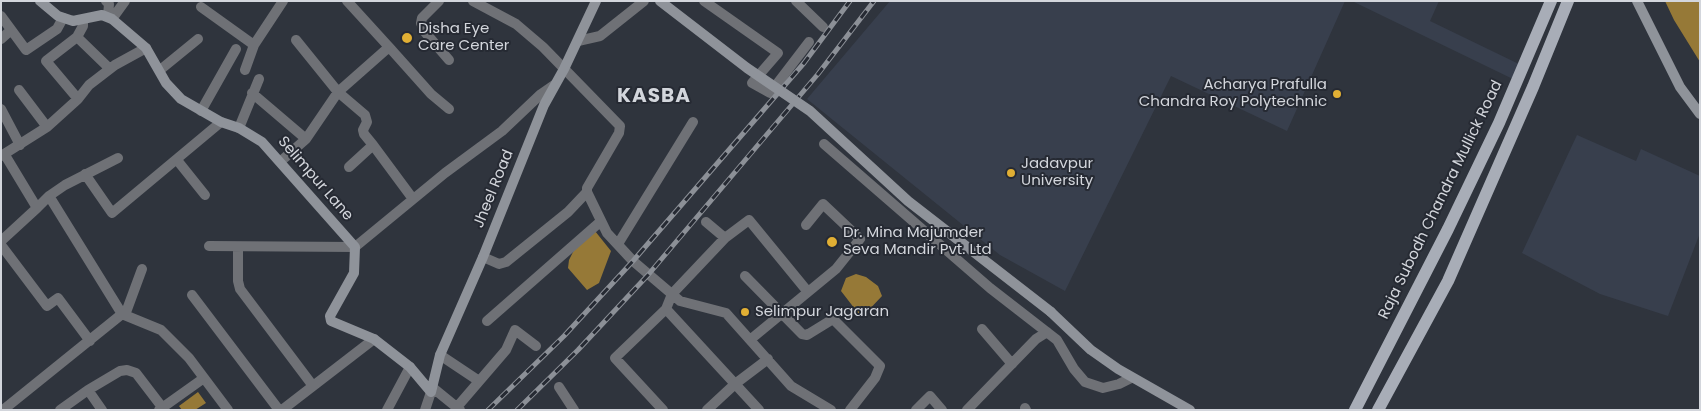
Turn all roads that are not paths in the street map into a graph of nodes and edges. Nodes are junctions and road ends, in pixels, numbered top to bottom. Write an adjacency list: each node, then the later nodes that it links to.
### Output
1 (40, 1): 19 (street)
2 (106, 1): 18 (street)
3 (125, 1): 18 (street)
4 (282, 1): 29 (street)
5 (347, 1): 30 (street)
6 (439, 1): 33 (street)
7 (473, 1): 35 (street)
8 (596, 1): 27 (street, Jheel Road)
9 (644, 1): 27 (street)
10 (660, 1): 97 (street, bridge)
11 (704, 1): 28 (street)
12 (796, 1): 21 (street)
13 (1551, 1): 123 (main road, Raja Subodh Chandra Mullick Road)
14 (1568, 1): 124 (main road)
15 (1637, 1): 47 (street)
16 (202, 7): 29 (street)
17 (1, 16): 22 (street)
18 (110, 17): 20 (street); 31 (street, Selimpur Lane)
19 (64, 18): 20 (street); 22 (street)
20 (83, 20): 23 (street)
21 (823, 27)
22 (11, 30): 25 (street)
23 (77, 37): 34 (street); 43 (street)
24 (198, 38): 36 (street)
25 (1, 39)
26 (296, 40): 41 (street)
27 (578, 42): 35 (street, Jheel Road)
28 (809, 42)
29 (254, 45): 37 (street)
30 (389, 47): 41 (street); 45 (street)
31 (146, 48): 34 (street); 36 (street, Selimpur Lane)
32 (236, 49): 46 (street)
33 (449, 60)
34 (110, 69): 43 (street)
35 (564, 69): 39 (street, Jheel Road); 62 (street)
36 (160, 70): 46 (street, Selimpur Lane)
37 (245, 70)
38 (259, 79): 42 (street)
39 (554, 85): 65 (street); 76 (street, Jheel Road)
40 (19, 90): 50 (street)
41 (338, 92): 52 (street); 55 (street)
42 (252, 93): 51 (street); 52 (street)
43 (78, 99): 50 (street)
44 (1, 108): 54 (street)
45 (450, 109)
46 (201, 111): 48 (street, Selimpur Lane)
47 (1700, 114)
48 (221, 122): 51 (street, Selimpur Lane); 58 (street)
49 (693, 122): 72 (street)
50 (47, 127): 54 (street)
51 (239, 128): 59 (street, Selimpur Lane)
52 (306, 139): 59 (street)
53 (824, 144): 87 (street)
54 (20, 145): 56 (street)
55 (374, 145): 60 (street); 65 (street)
56 (3, 156): 66 (street)
57 (118, 158): 61 (street)
58 (177, 160): 61 (street); 64 (street)
59 (281, 161): 74 (street, Selimpur Lane)
60 (349, 168)
61 (86, 174): 63 (street)
62 (587, 192): 67 (street); 76 (street)
63 (49, 196): 66 (street); 83 (street)
64 (205, 196)
65 (413, 199): 74 (street)
66 (37, 208): 71 (street)
67 (600, 222): 72 (street); 85 (street)
68 (706, 222): 70 (street)
69 (806, 225): 79 (street)
70 (725, 238): 79 (street); 80 (street)
71 (1, 243): 90 (street)
72 (618, 244): 80 (street)
73 (209, 246): 75 (street)
74 (355, 247): 75 (street); 88 (street)
75 (238, 248): 100 (street)
76 (483, 257): 92 (street, Jheel Road)
77 (142, 269): 83 (street)
78 (745, 276): 84 (street)
79 (808, 292): 84 (street)
80 (672, 294): 82 (street); 89 (street)
81 (192, 295): 110 (street)
82 (666, 309): 99 (street); 114 (street)
83 (124, 315): 90 (street); 96 (street)
84 (780, 315): 89 (street); 118 (street)
85 (487, 321)
86 (982, 329): 94 (street)
87 (1047, 332): 94 (street); 97 (street)
88 (374, 339): 95 (street); 100 (street)
89 (751, 339): 93 (street)
90 (90, 341): 106 (street)
91 (536, 346): 98 (street)
92 (440, 354): 98 (street); 103 (street, Jheel Road)
93 (768, 359): 99 (street); 117 (street)
94 (1012, 364): 121 (street)
95 (410, 367): 103 (street); 111 (street)
96 (204, 378): 104 (street); 109 (street)
97 (1131, 378): 122 (street)
98 (479, 382): 105 (street)
99 (735, 384): 115 (street); 116 (street)
100 (313, 386): 110 (street)
101 (559, 387): 113 (street)
102 (88, 390): 104 (street); 107 (street); 108 (street)
103 (432, 390): 105 (street); 112 (street)
104 (160, 408)
105 (459, 409)
106 (3, 410)
107 (60, 410)
108 (102, 410)
109 (228, 410)
110 (281, 410)
111 (386, 410)
112 (424, 410)
113 (574, 410)
114 (663, 410)
115 (707, 410)
116 (759, 410)
117 (831, 410)
118 (850, 410)
119 (916, 410): 120 (street)
120 (942, 410)
121 (968, 410)
122 (1190, 410)
123 (1355, 410)
124 (1378, 410)

